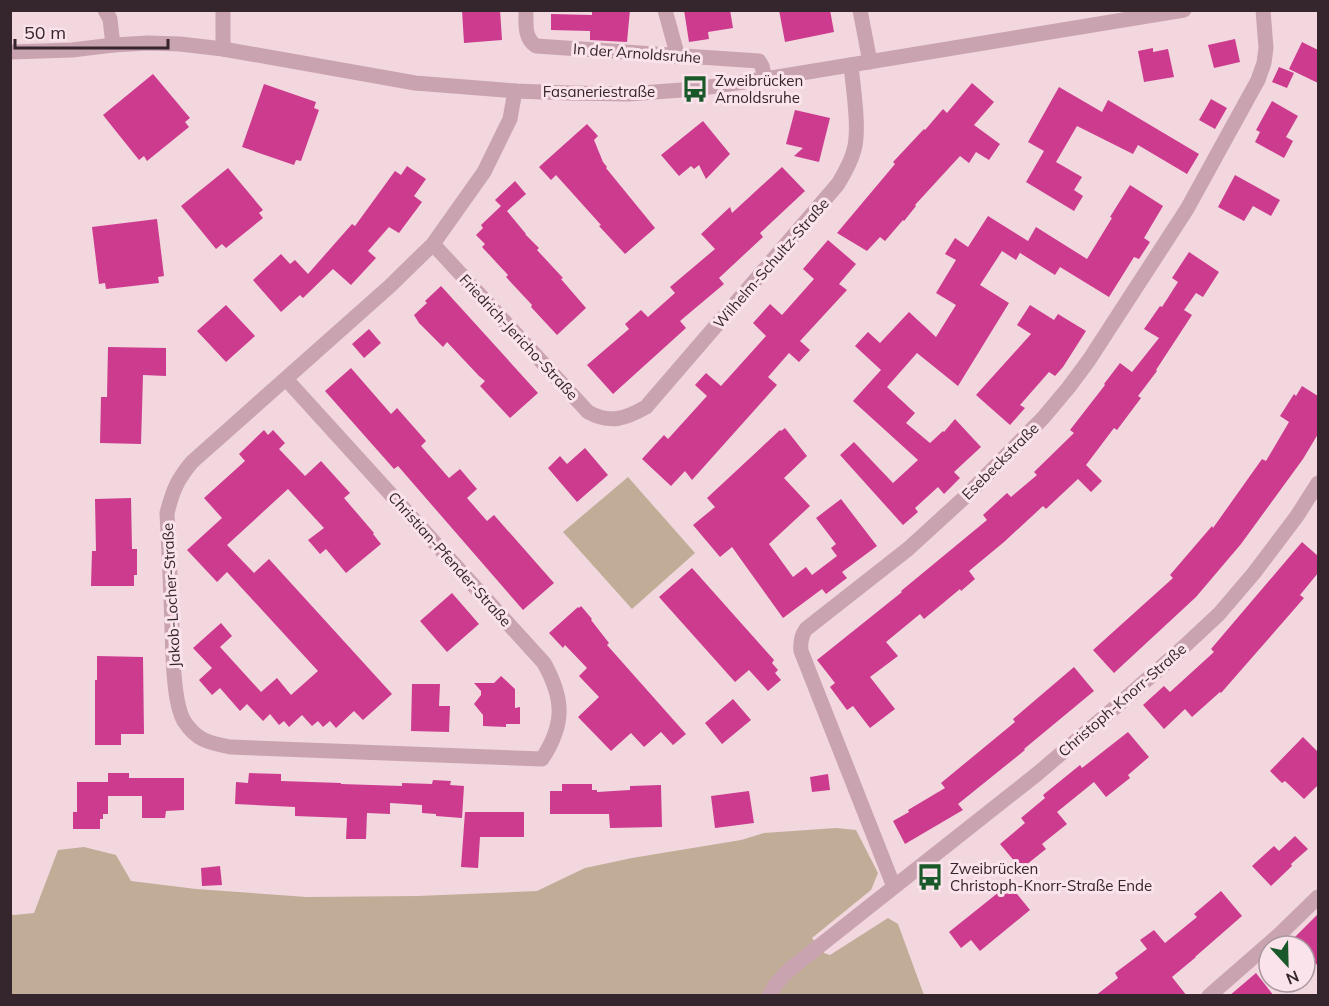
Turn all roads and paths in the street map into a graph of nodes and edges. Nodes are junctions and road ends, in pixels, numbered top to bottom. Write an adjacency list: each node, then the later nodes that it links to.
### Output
1 (105, 10): 8 (street)
2 (223, 10): 9 (street)
3 (526, 10): 11 (street, In der Arnoldsruhe)
4 (666, 10): 11 (street)
5 (860, 10): 12 (street)
6 (1184, 10): 12 (street, Fasaneriestraße)
7 (1263, 10): 21 (street, Esebeckstraße)
8 (113, 45): 9 (street, Fasaneriestraße); 10 (street, Fasaneriestraße)
9 (223, 49): 15 (street, Fasaneriestraße)
10 (10, 52)
11 (678, 57): 14 (street, In der Arnoldsruhe)
12 (870, 62): 13 (street, Fasaneriestraße)
13 (851, 65): 14 (street, Fasaneriestraße); 18 (street, Wilhelm-Schultz-Straße)
14 (765, 79): 15 (street, Fasaneriestraße)
15 (515, 91): 16 (street, Jakob-Locher-Straße)
16 (433, 244): 17 (street, Jakob-Locher-Straße); 18 (street, Friedrich-Jericho-Straße)
17 (286, 380): 20 (street, Christian-Pfender-Straße); 20 (street, Jakob-Locher-Straße)
18 (612, 420)
19 (1318, 483): 21 (street, Christoph-Knorr-Straße)
20 (542, 759)
21 (894, 887): 23 (street, Christoph-Knorr-Straße)
22 (1318, 897): 24 (street)
23 (769, 996)
24 (1209, 996)

